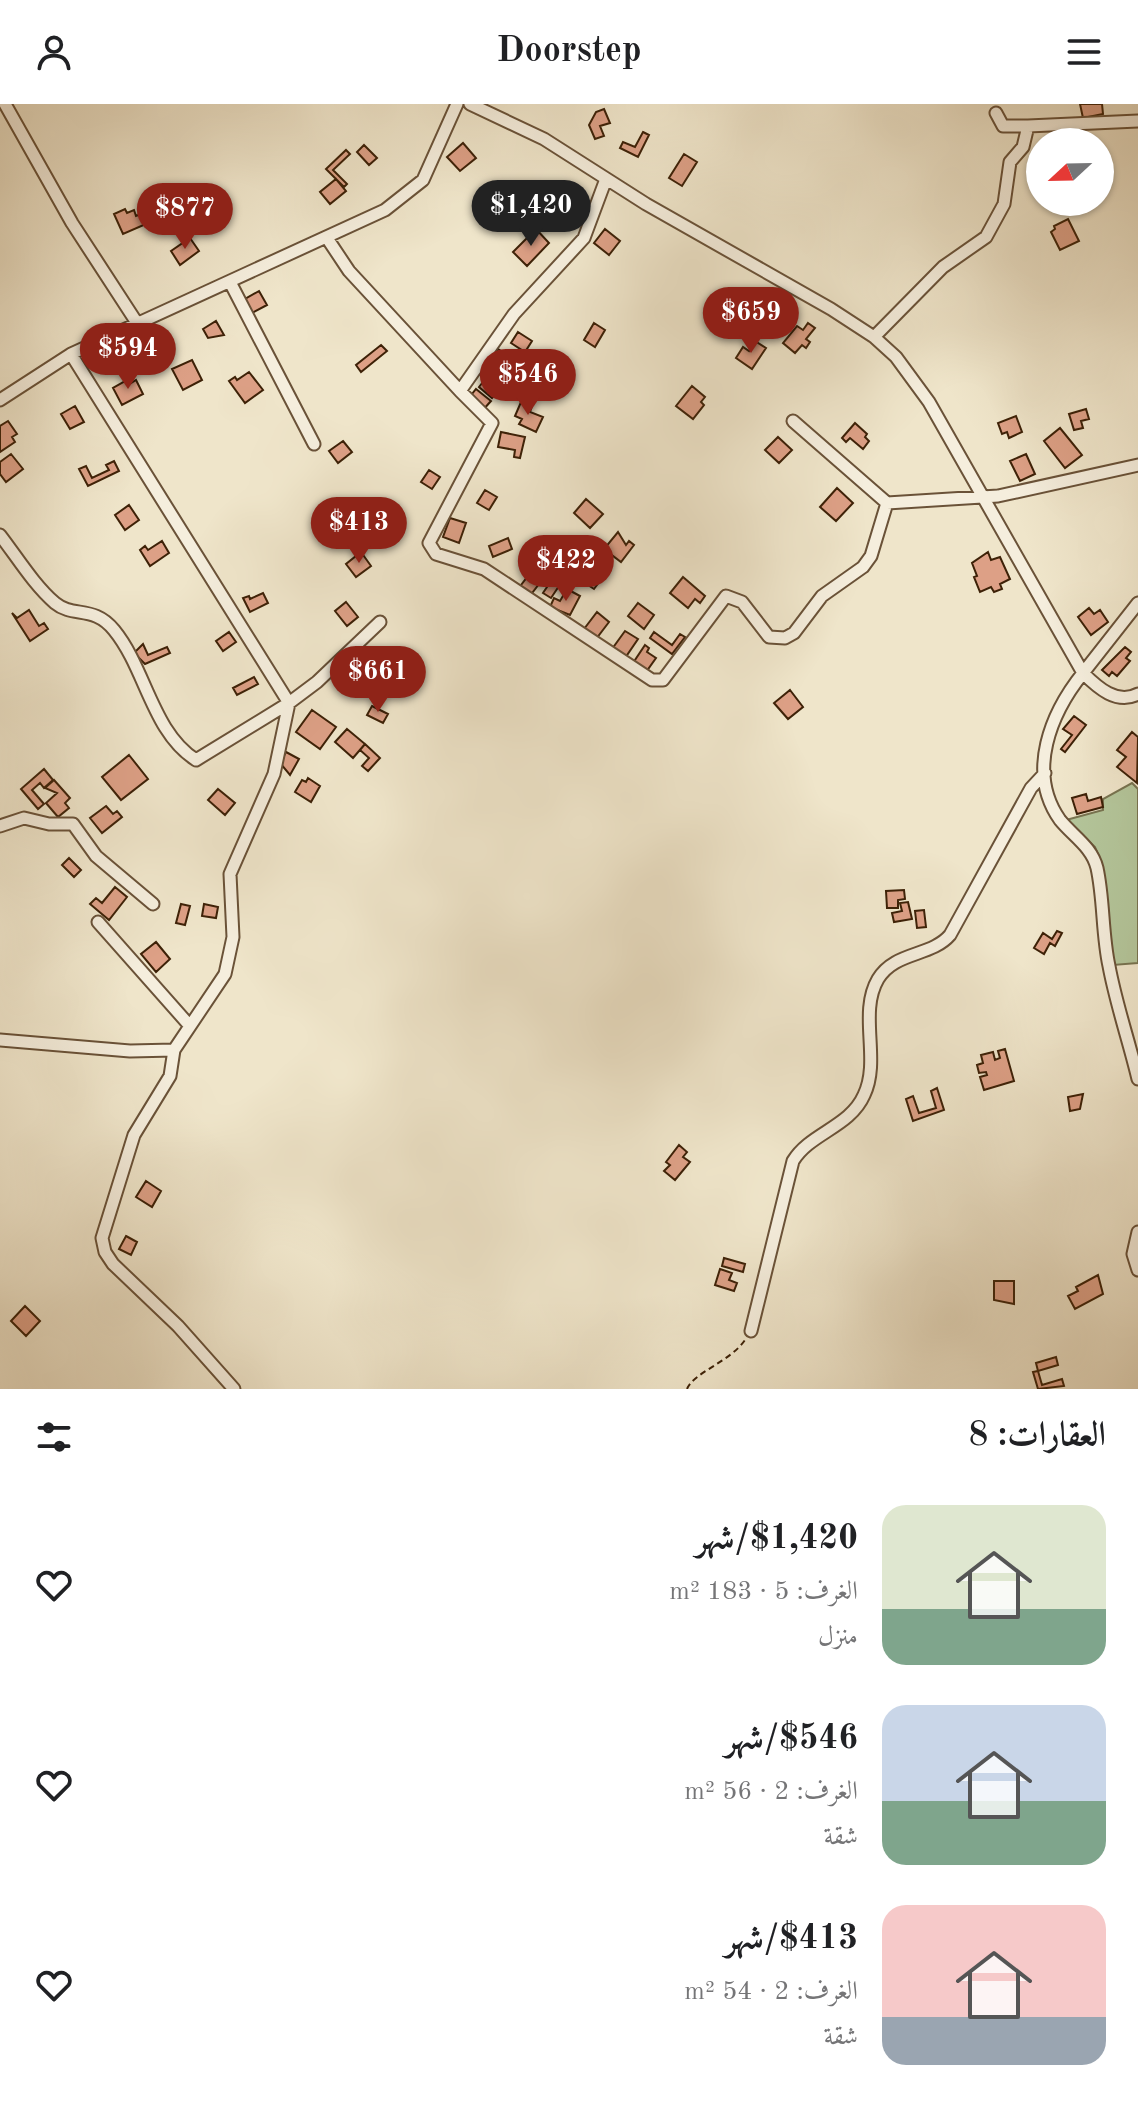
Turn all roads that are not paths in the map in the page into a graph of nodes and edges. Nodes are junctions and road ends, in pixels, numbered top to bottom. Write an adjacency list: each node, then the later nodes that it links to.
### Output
1 (5, 104): 10 (street)
2 (457, 104): 8 (street)
3 (470, 104): 7 (street)
4 (996, 113): 6 (street)
5 (1138, 121): 6 (street)
6 (1028, 126): 11 (street)
7 (606, 179): 11 (street); 13 (street)
8 (327, 238): 9 (street); 13 (street)
9 (231, 284): 10 (street); 16 (street)
10 (139, 326): 12 (street)
11 (874, 337): 18 (street)
12 (71, 354): 14 (street); 25 (street)
13 (460, 391): 19 (street)
14 (0, 400)
15 (793, 421): 19 (street)
16 (314, 444)
17 (1138, 465): 18 (street)
18 (984, 496): 19 (street); 23 (street)
19 (887, 503)
20 (0, 535): 25 (street)
21 (1138, 603): 23 (street)
22 (380, 622): 25 (street)
23 (1083, 673): 24 (street); 26 (street)
24 (1138, 694)
25 (289, 703): 30 (street)
26 (1045, 773): 33 (street); 36 (street)
27 (0, 826): 28 (street)
28 (153, 904)
29 (98, 922): 30 (street)
30 (190, 1026): 32 (street)
31 (0, 1040): 32 (street)
32 (174, 1050): 37 (street)
33 (1138, 1079)
34 (1138, 1232): 35 (street)
35 (1138, 1270)
36 (751, 1331)
37 (234, 1389)

